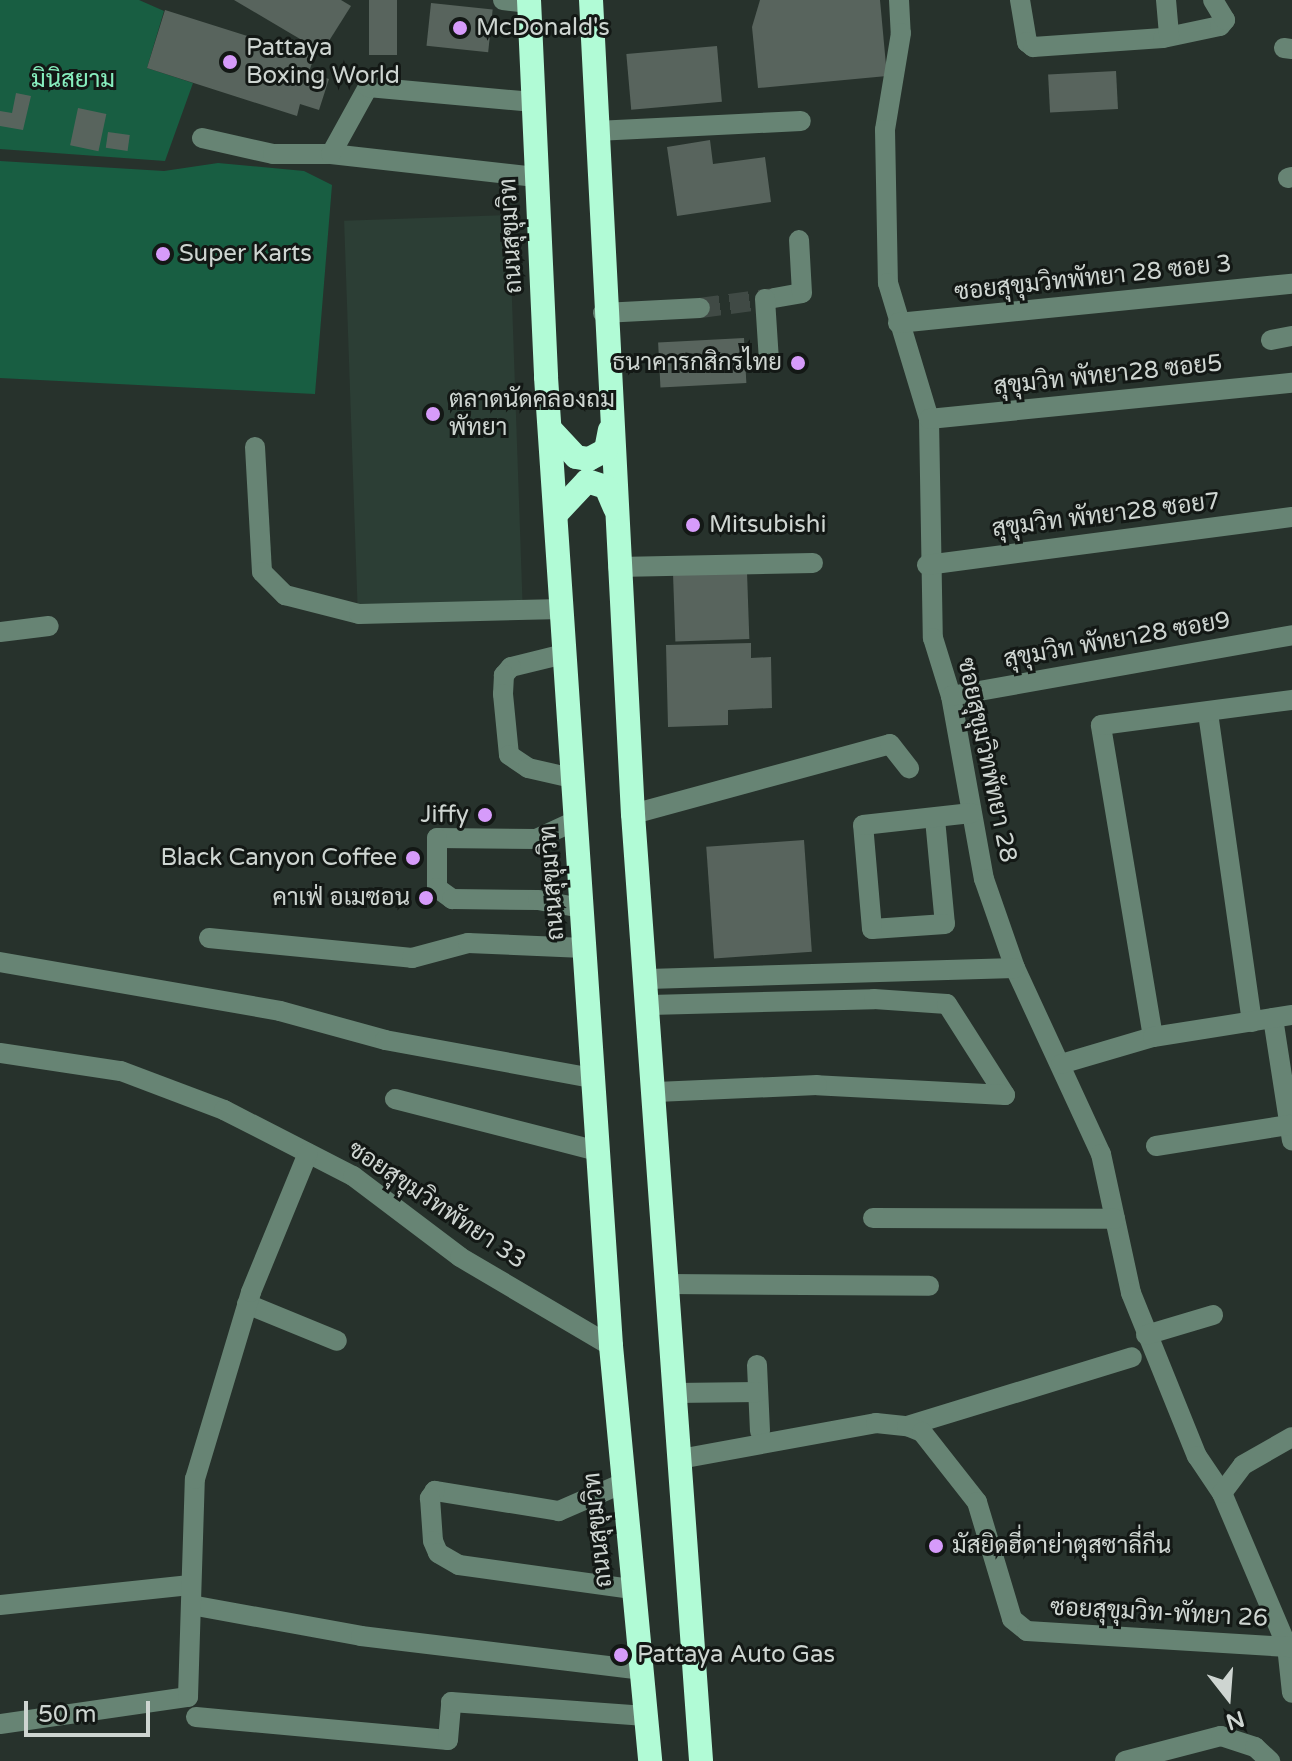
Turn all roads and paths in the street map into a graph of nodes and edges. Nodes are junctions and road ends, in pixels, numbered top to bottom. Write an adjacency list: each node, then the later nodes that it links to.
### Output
1 (503, 0): 7 (street)
2 (591, 0): 11 (highway)
3 (899, 0): 19 (street, ซอยสุขุมวิทพัทยา 28)
4 (1020, 0): 8 (street)
5 (1166, 0): 8 (street)
6 (1213, 0): 8 (street)
7 (529, 1): 9 (highway, ถนนสุขุมวิท)
8 (1169, 36)
9 (533, 102): 13 (street); 14 (highway, ถนนสุขุมวิท)
10 (801, 121): 11 (street)
11 (596, 131): 18 (highway)
12 (202, 138): 13 (street)
13 (331, 154): 14 (street)
14 (536, 177): 26 (highway, ถนนสุขุมวิท)
15 (799, 240): 22 (street)
16 (1292, 284): 19 (street, ซอยสุขุมวิทพัทยา 28 ซอย 3)
17 (700, 308): 18 (street)
18 (603, 313): 25 (highway)
19 (898, 323): 24 (street, ซอยสุขุมวิทพัทยา 28)
20 (1292, 336): 21 (street)
21 (1271, 340)
22 (769, 361)
23 (1292, 383): 24 (street, สุขุมวิท พัทยา28 ซอย5)
24 (929, 419): 32 (street, ซอยสุขุมวิทพัทยา 28)
25 (611, 428): 26 (highway); 28 (highway)
26 (550, 429): 29 (highway, ถนนสุขุมวิท)
27 (255, 447): 34 (street)
28 (616, 510): 29 (highway); 33 (highway)
29 (556, 514): 34 (highway, ถนนสุขุมวิท)
30 (1292, 517): 32 (street, สุขุมวิท พัทยา28 ซอย7)
31 (813, 563): 33 (street)
32 (927, 565): 39 (street, ซอยสุขุมวิทพัทยา 28)
33 (618, 567): 45 (highway)
34 (562, 609): 38 (highway, ถนนสุขุมวิท)
35 (49, 626): 36 (street)
36 (0, 632)
37 (1292, 635): 39 (street, สุขุมวิท พัทยา28 ซอย9)
38 (564, 654): 43 (highway, ถนนสุขุมวิท); 43 (street)
39 (951, 696): 44 (street, ซอยสุขุมวิทพัทยา 28)
40 (1292, 700): 41 (street)
41 (1208, 713): 56 (street); 57 (street)
42 (909, 768): 45 (street)
43 (572, 778): 47 (highway, ถนนสุขุมวิท)
44 (971, 813): 46 (street); 52 (street, ซอยสุขุมวิทพัทยา 28)
45 (633, 814): 53 (highway)
46 (935, 819): 46 (street)
47 (575, 821): 48 (highway, ถนนสุขุมวิท); 48 (street)
48 (581, 908): 50 (highway, ถนนสุขุมวิท)
49 (209, 938): 50 (street)
50 (584, 948): 60 (highway, ถนนสุขุมวิท)
51 (0, 962): 60 (street)
52 (1015, 968): 53 (street); 59 (street, ซอยสุขุมวิทพัทยา 28)
53 (648, 979): 54 (highway)
54 (650, 1005): 61 (highway); 61 (street)
55 (1282, 1017): 56 (street); 63 (street)
56 (1252, 1022): 57 (street)
57 (1153, 1037): 59 (street)
58 (0, 1053): 66 (street, ซอยสุขุมวิทพัทยา 33)
59 (1061, 1064): 68 (street, ซอยสุขุมวิทพัทยา 28)
60 (593, 1078): 65 (highway, ถนนสุขุมวิท)
61 (656, 1092): 69 (highway)
62 (395, 1099): 65 (street)
63 (1291, 1133): 64 (street)
64 (1156, 1146)
65 (598, 1151): 75 (highway, ถนนสุขุมวิท)
66 (308, 1153): 71 (street); 75 (street, ซอยสุขุมวิทพัทยา 33)
67 (873, 1218): 68 (street)
68 (1115, 1219): 73 (street, ซอยสุขุมวิทพัทยา 28)
69 (668, 1284): 70 (street); 79 (highway)
70 (929, 1286)
71 (247, 1304): 74 (street); 87 (street)
72 (1213, 1315): 73 (street)
73 (1146, 1335): 85 (street, ซอยสุขุมวิทพัทยา 28)
74 (337, 1341)
75 (611, 1346): 84 (highway, ถนนสุขุมวิท)
76 (1132, 1357): 80 (street)
77 (757, 1365): 78 (street)
78 (758, 1392): 79 (street); 81 (street)
79 (674, 1393): 83 (highway)
80 (907, 1426): 83 (street); 89 (street, ซอยสุขุมวิท-พัทยา 26)
81 (760, 1431)
82 (1292, 1437): 85 (street)
83 (680, 1459): 96 (highway)
84 (621, 1484): 86 (highway, ถนนสุขุมวิท); 86 (street)
85 (1222, 1493): 89 (street, ซอยสุขุมวิทพัทยา 28)
86 (632, 1589): 90 (highway, ถนนสุขุมวิท)
87 (191, 1595): 88 (street); 90 (street); 94 (street)
88 (0, 1605)
89 (1289, 1646): 91 (street, ซอยสุขุมวิทพัทยา 28)
90 (641, 1670): 92 (highway, ถนนสุขุมวิท)
91 (1292, 1693)
92 (645, 1716): 93 (street); 95 (highway, ถนนสุขุมวิท)
93 (196, 1717)
94 (0, 1724)
95 (650, 1761)
96 (701, 1761)
97 (1125, 1761): 98 (street)
98 (1270, 1761)

